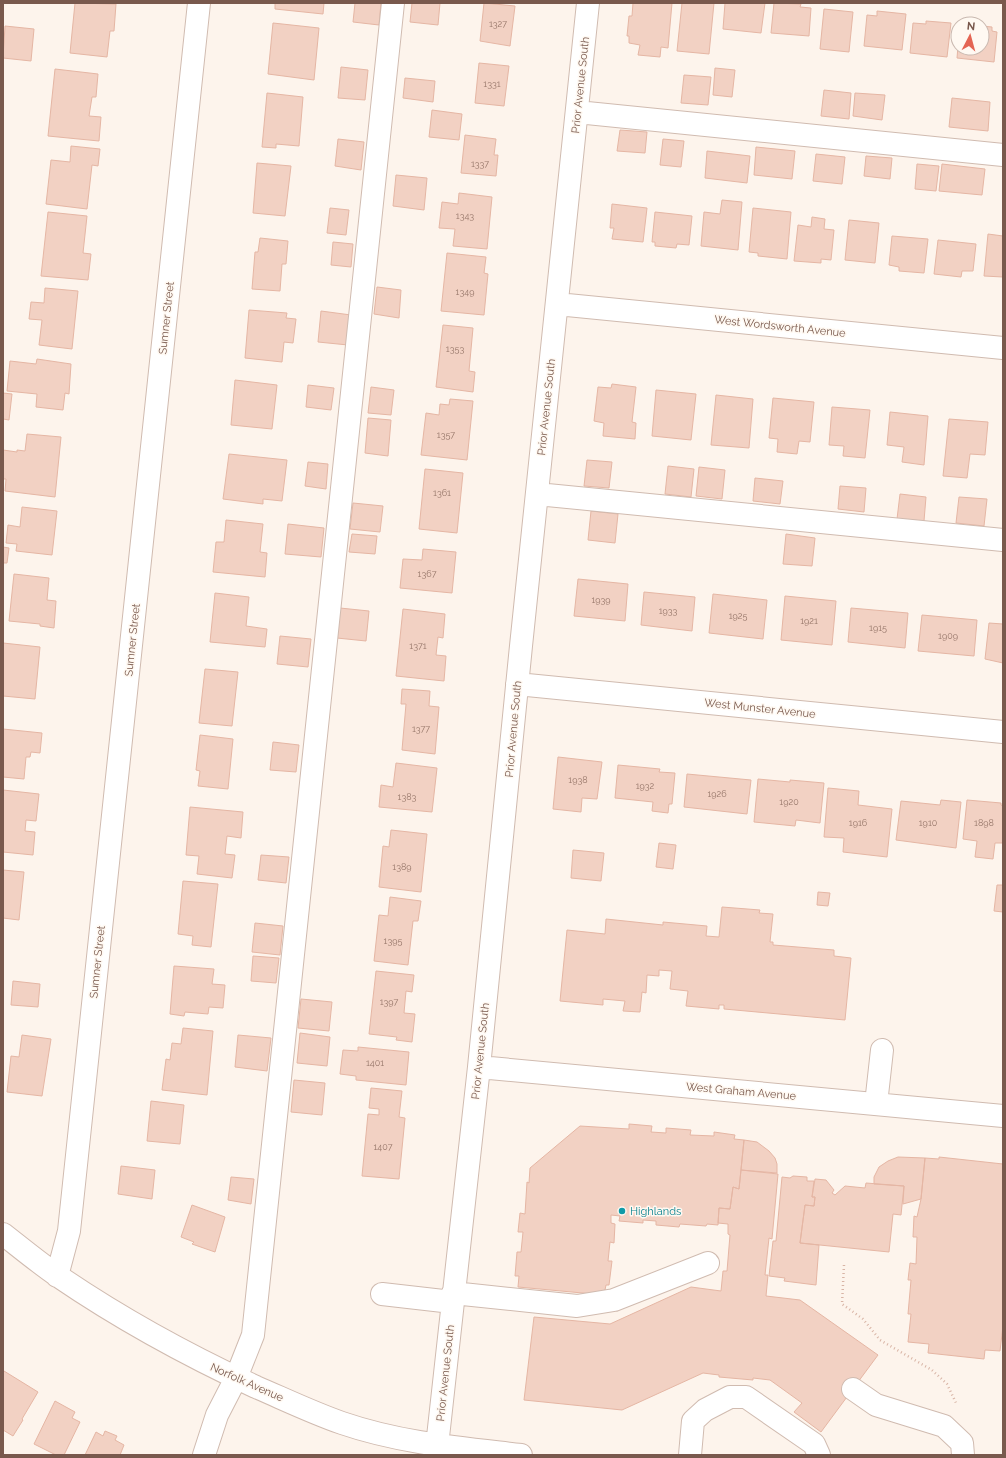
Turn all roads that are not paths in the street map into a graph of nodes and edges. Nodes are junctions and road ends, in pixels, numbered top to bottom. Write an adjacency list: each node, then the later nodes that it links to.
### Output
1 (199, 3): 18 (street, Sumner Street)
2 (393, 3): 21 (street)
3 (588, 3): 4 (street, Prior Avenue South)
4 (577, 112): 5 (street); 6 (street, Prior Avenue South)
5 (1003, 155)
6 (557, 304): 7 (street, West Wordsworth Avenue); 8 (street, Prior Avenue South)
7 (1003, 348)
8 (537, 494): 9 (street); 10 (street, Prior Avenue South)
9 (1003, 540)
10 (517, 684): 11 (street, West Munster Avenue); 13 (street, Prior Avenue South)
11 (1003, 732)
12 (882, 1050): 14 (street)
13 (479, 1066): 14 (street, West Graham Avenue); 20 (street, Prior Avenue South)
14 (876, 1104): 15 (street, West Graham Avenue)
15 (1003, 1116)
16 (3, 1234): 18 (street, Norfolk Avenue)
17 (708, 1263): 20 (street)
18 (57, 1276): 21 (street, Norfolk Avenue)
19 (382, 1294): 20 (street)
20 (453, 1298): 23 (street, Prior Avenue South)
21 (236, 1378): 23 (street, Norfolk Avenue); 24 (street)
22 (853, 1389): 28 (street)
23 (437, 1450): 25 (street, Norfolk Avenue)
24 (204, 1455)
25 (521, 1455)
26 (690, 1455): 27 (street)
27 (820, 1455)
28 (963, 1455)

